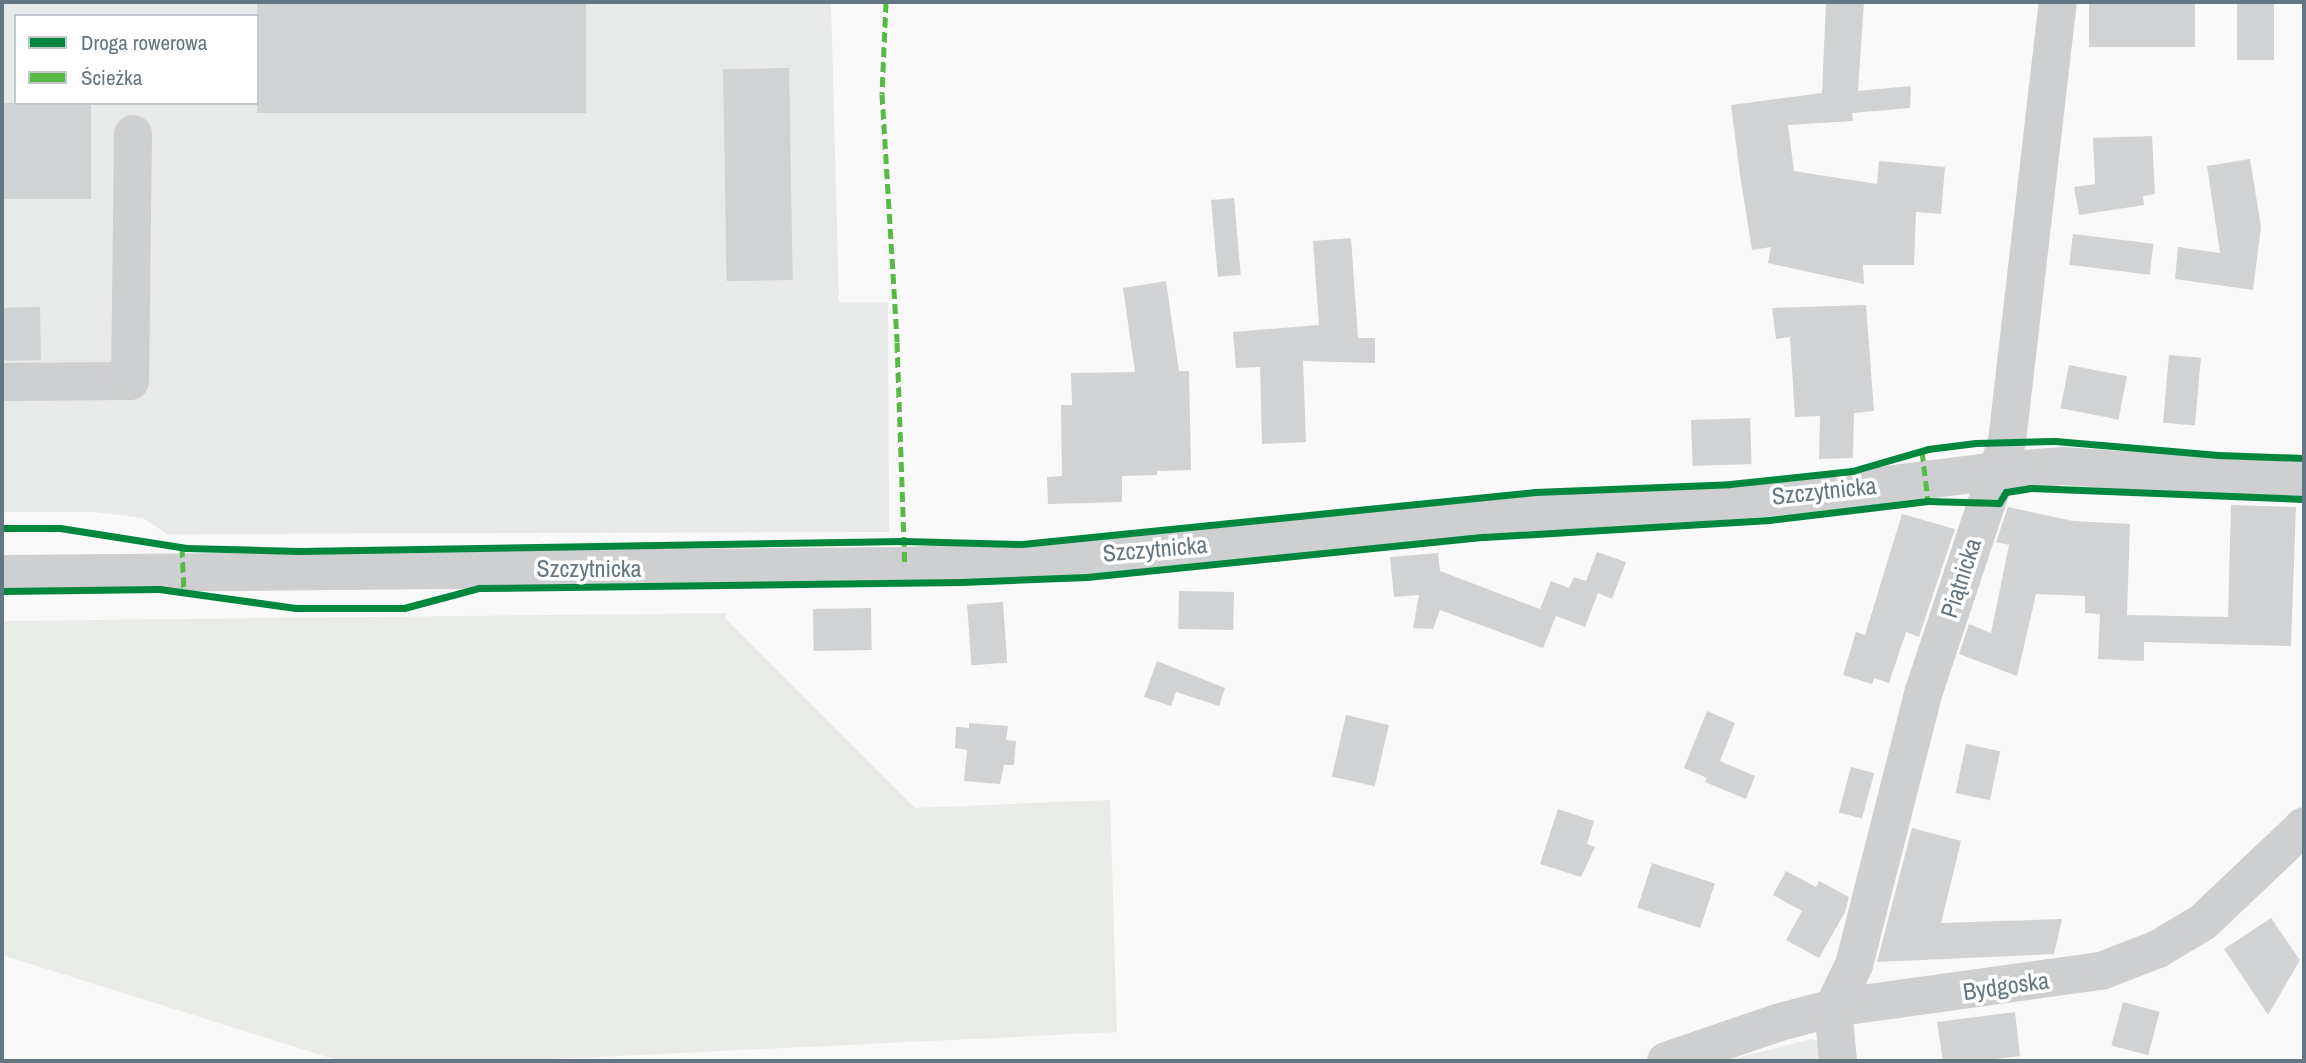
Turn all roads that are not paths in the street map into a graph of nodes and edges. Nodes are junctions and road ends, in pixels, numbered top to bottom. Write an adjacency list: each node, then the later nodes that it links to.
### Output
1 (2058, 2): 4 (street, Piątnicka)
2 (133, 134): 3 (street)
3 (2, 382)
4 (1997, 471): 5 (street, Szczytnicka); 6 (street, Szczytnicka); 8 (street, Piątnicka)
5 (2304, 479)
6 (2, 574)
7 (2304, 826): 8 (street, Bydgoska)
8 (1833, 1008): 9 (street, Bydgoska); 10 (street)
9 (1666, 1061)
10 (1838, 1061)

